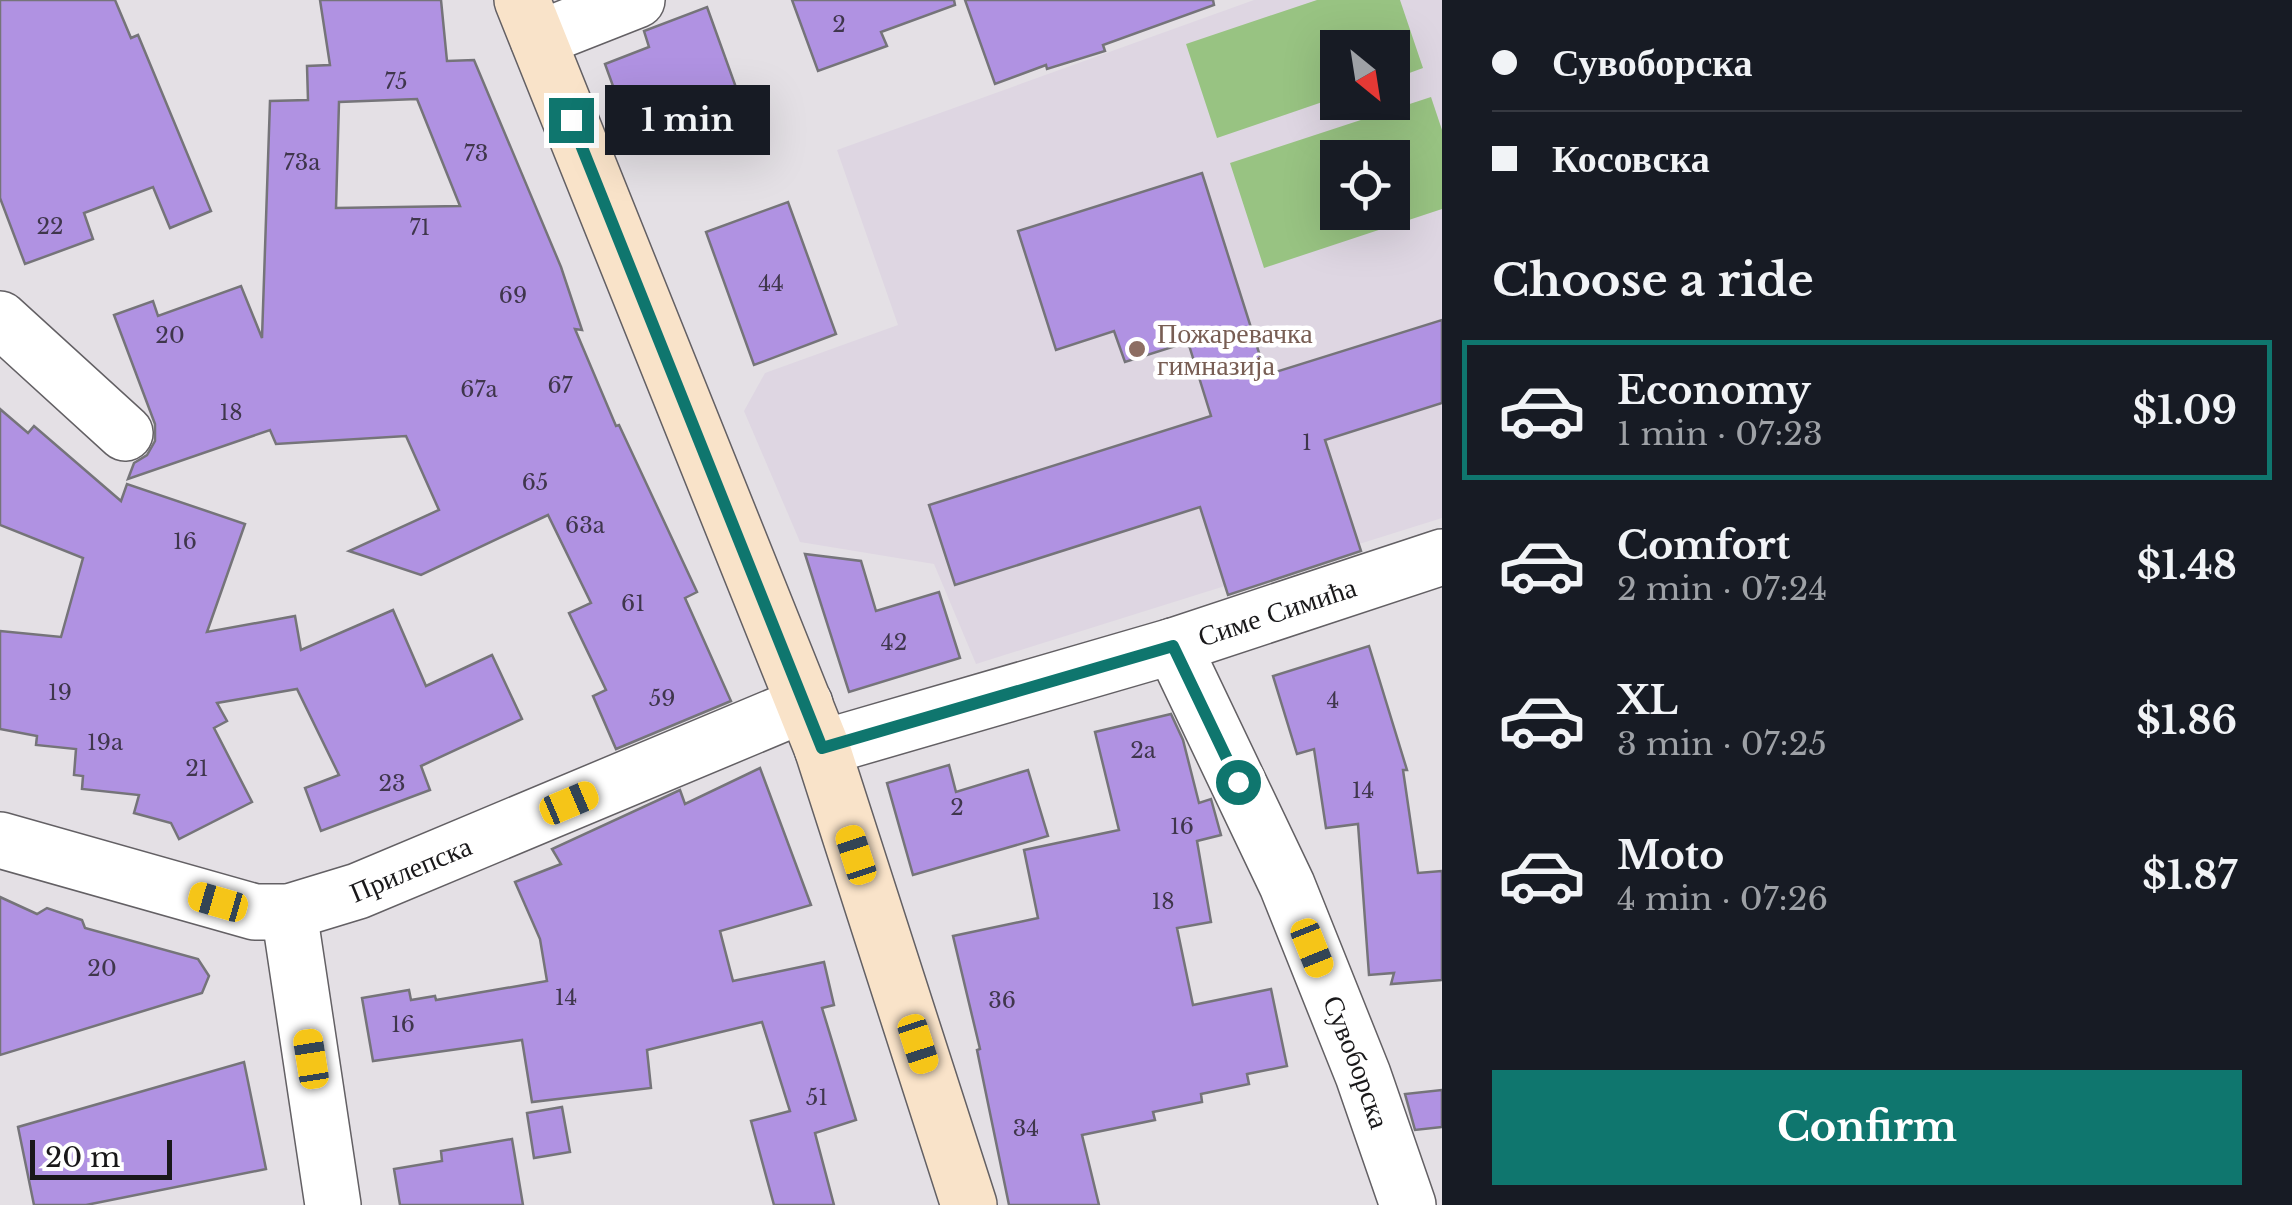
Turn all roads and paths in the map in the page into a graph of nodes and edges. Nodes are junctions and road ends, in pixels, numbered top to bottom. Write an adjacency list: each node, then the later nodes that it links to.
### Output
1 (637, 0): 2 (street)
2 (530, 20): 7 (main road)
3 (0, 319): 4 (street)
4 (125, 432)
5 (1442, 557): 6 (street, Симе Симића)
6 (1173, 646): 7 (street, Симе Симића); 12 (street, Сувоборска)
7 (813, 726): 9 (street, Прилепска); 11 (main road)
8 (0, 840): 9 (street, Прилепска)
9 (289, 912): 10 (street)
10 (333, 1205)
11 (969, 1205)
12 (1408, 1205)

